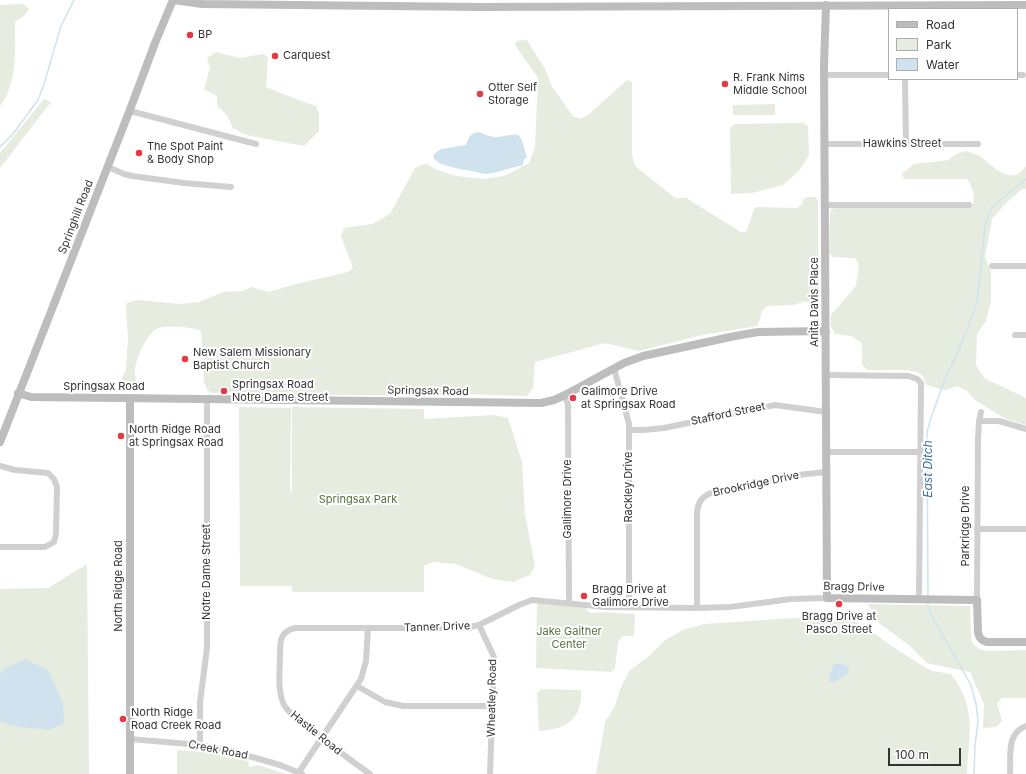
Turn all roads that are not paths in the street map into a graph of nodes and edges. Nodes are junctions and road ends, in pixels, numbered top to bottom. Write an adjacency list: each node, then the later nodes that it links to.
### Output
1 (173, 0): 6 (street); 12 (street, Springhill Road)
2 (198, 0): 6 (street)
3 (687, 3): 4 (street); 6 (street)
4 (750, 3): 5 (street)
5 (826, 3): 8 (street); 9 (street, Anita Davis Place)
6 (213, 5)
7 (1026, 5): 8 (street)
8 (904, 7)
9 (824, 75): 10 (street); 14 (street, Anita Davis Place)
10 (888, 75)
11 (905, 80): 15 (street)
12 (130, 110): 13 (street); 17 (street, Springhill Road)
13 (256, 144)
14 (825, 144): 15 (street, Hawkins Street); 20 (street, Anita Davis Place)
15 (906, 144): 16 (street, Hawkins Street)
16 (978, 144)
17 (108, 167): 18 (street); 28 (street, Springhill Road)
18 (230, 187)
19 (969, 205): 20 (street)
20 (825, 206): 23 (street, Anita Davis Place)
21 (992, 266): 22 (street)
22 (1026, 266)
23 (826, 331): 26 (street, Springsax Road); 27 (street, Anita Davis Place)
24 (1015, 335): 25 (street)
25 (1026, 335)
26 (614, 368): 29 (street, Springsax Road); 36 (street, Rackley Drive)
27 (826, 375): 32 (street, Anita Davis Place); 39 (street)
28 (18, 393): 30 (street, Springsax Road); 37 (street, Springhill Road)
29 (565, 395): 31 (street, Springsax Road); 48 (street, Gallimore Drive)
30 (130, 398): 31 (street, Springsax Road); 60 (street, North Ridge Road)
31 (206, 399): 61 (street, Notre Dame Street)
32 (826, 412): 36 (street, Stafford Street); 38 (street, Anita Davis Place)
33 (981, 412): 34 (street, Parkridge Drive)
34 (979, 421): 35 (street); 42 (street, Parkridge Drive)
35 (1026, 429)
36 (629, 430): 50 (street, Rackley Drive)
37 (0, 442)
38 (826, 452): 39 (street); 41 (street, Anita Davis Place)
39 (920, 452): 46 (street)
40 (0, 466): 44 (street)
41 (826, 472): 45 (street, Anita Davis Place); 51 (street, Brookridge Drive)
42 (977, 529): 43 (street); 47 (street, Parkridge Drive)
43 (1026, 529)
44 (0, 547)
45 (827, 598): 46 (street, Bragg Drive); 49 (street, Bragg Drive)
46 (925, 599): 47 (street, Bragg Drive)
47 (977, 600): 55 (street, Parkridge Drive)
48 (569, 603): 50 (street, Tanner Drive); 52 (street, Tanner Drive)
49 (730, 606): 51 (street, Tanner Drive)
50 (630, 607): 51 (street, Tanner Drive)
51 (697, 608)
52 (479, 625): 53 (street, Tanner Drive); 57 (street, Wheatley Road)
53 (368, 629): 54 (street, Tanner Drive); 56 (street)
54 (284, 633): 59 (street, Hastie Road)
55 (1026, 642)
56 (357, 686): 57 (street); 59 (street)
57 (493, 706): 65 (street, Wheatley Road)
58 (1026, 726): 66 (street)
59 (322, 738): 62 (street); 64 (street, Hastie Road)
60 (130, 740): 61 (street, Creek Road); 63 (street, North Ridge Road)
61 (200, 745): 62 (street, Creek Road)
62 (301, 773)
63 (130, 774)
64 (370, 774)
65 (490, 774)
66 (1010, 774)

